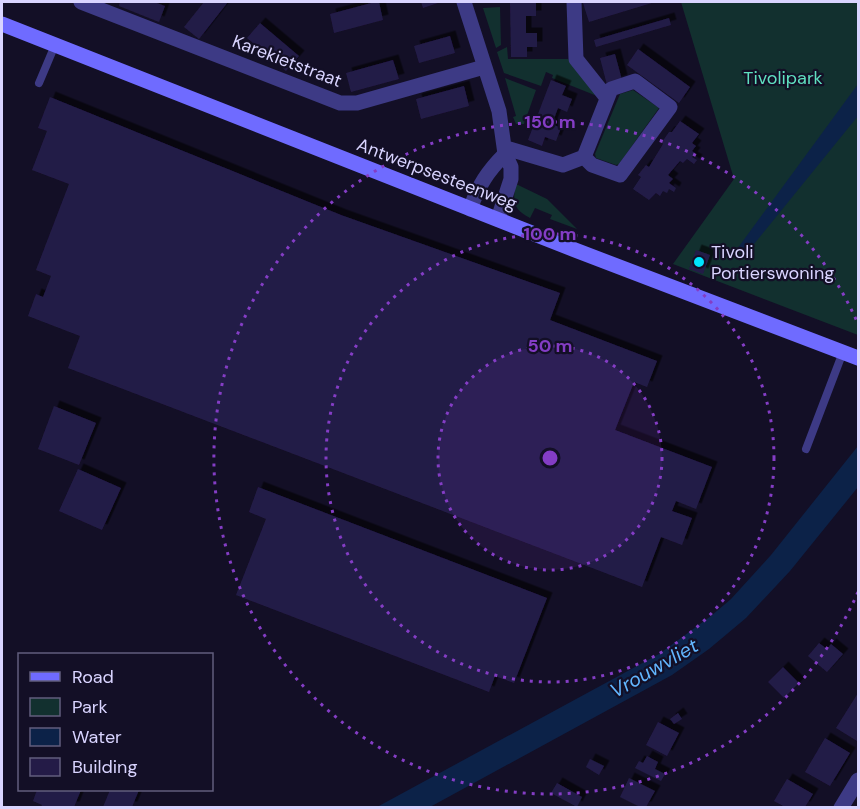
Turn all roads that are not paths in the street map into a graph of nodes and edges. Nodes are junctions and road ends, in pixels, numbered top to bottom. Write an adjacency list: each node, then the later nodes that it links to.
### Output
1 (81, 2): 6 (street, Karekietstraat)
2 (464, 2): 6 (street)
3 (574, 2): 8 (street)
4 (2, 24): 5 (main road, Antwerpsesteenweg)
5 (55, 45): 7 (lane); 11 (main road, Antwerpsesteenweg)
6 (484, 68): 9 (street)
7 (39, 83)
8 (607, 98): 10 (street); 10 (street)
9 (506, 151): 10 (street); 11 (street); 12 (street)
10 (584, 157)
11 (470, 209): 12 (main road, Antwerpsesteenweg)
12 (498, 219): 13 (main road, Antwerpsesteenweg)
13 (843, 352): 14 (main road, Antwerpsesteenweg); 15 (lane)
14 (858, 358)
15 (806, 449)
16 (858, 780): 17 (street)
17 (842, 807)

